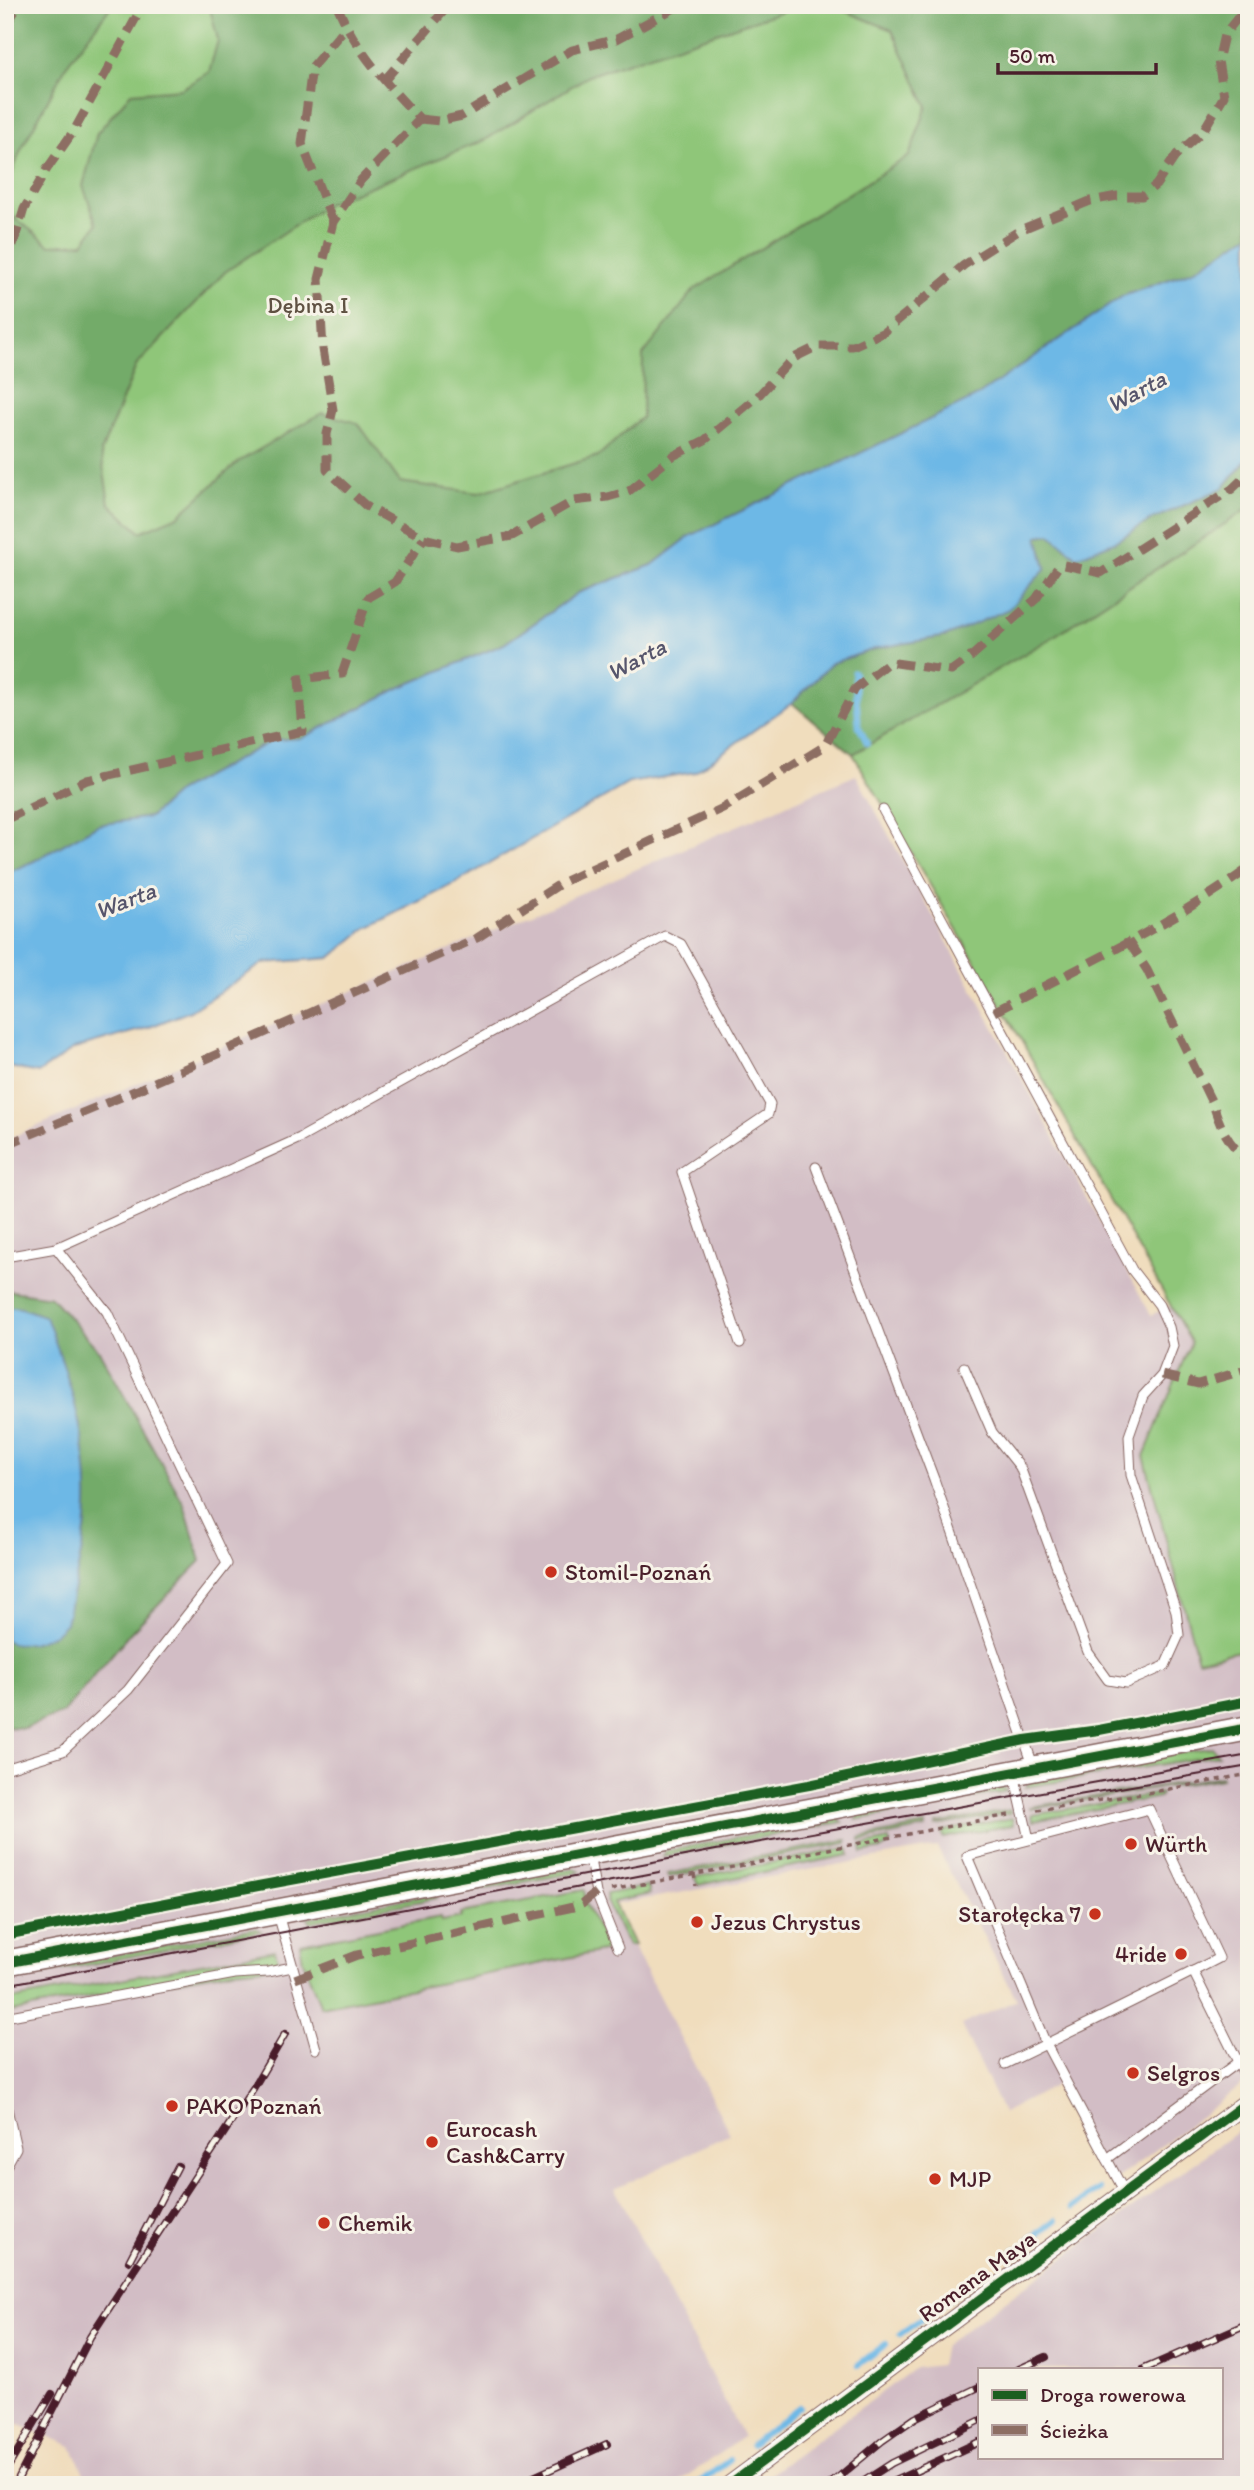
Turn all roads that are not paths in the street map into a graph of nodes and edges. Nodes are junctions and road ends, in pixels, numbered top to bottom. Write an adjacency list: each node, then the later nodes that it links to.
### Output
1 (883, 810): 6 (lane)
2 (816, 1167): 9 (lane)
3 (55, 1248): 4 (lane); 5 (lane); 8 (lane)
4 (5, 1256)
5 (740, 1343)
6 (964, 1367)
7 (1249, 1728): 9 (street)
8 (5, 1769)
9 (1024, 1772): 10 (lane); 11 (street)
10 (1029, 1839): 16 (lane); 18 (lane)
11 (589, 1852): 12 (street); 13 (lane)
12 (278, 1912): 14 (street); 15 (lane)
13 (618, 1948)
14 (5, 1964)
15 (292, 1967): 17 (lane); 19 (lane)
16 (1193, 1971): 18 (lane); 20 (lane)
17 (5, 2017)
18 (1045, 2044): 21 (lane); 26 (lane)
19 (316, 2049)
20 (1238, 2062): 22 (lane); 26 (lane)
21 (1005, 2064)
22 (1246, 2071): 23 (lane)
23 (1249, 2084)
24 (5, 2100): 27 (lane)
25 (1249, 2101): 28 (street, Romana Maya)
26 (1107, 2159): 28 (lane)
27 (5, 2168)
28 (1125, 2193): 29 (street, Romana Maya)
29 (730, 2485)

